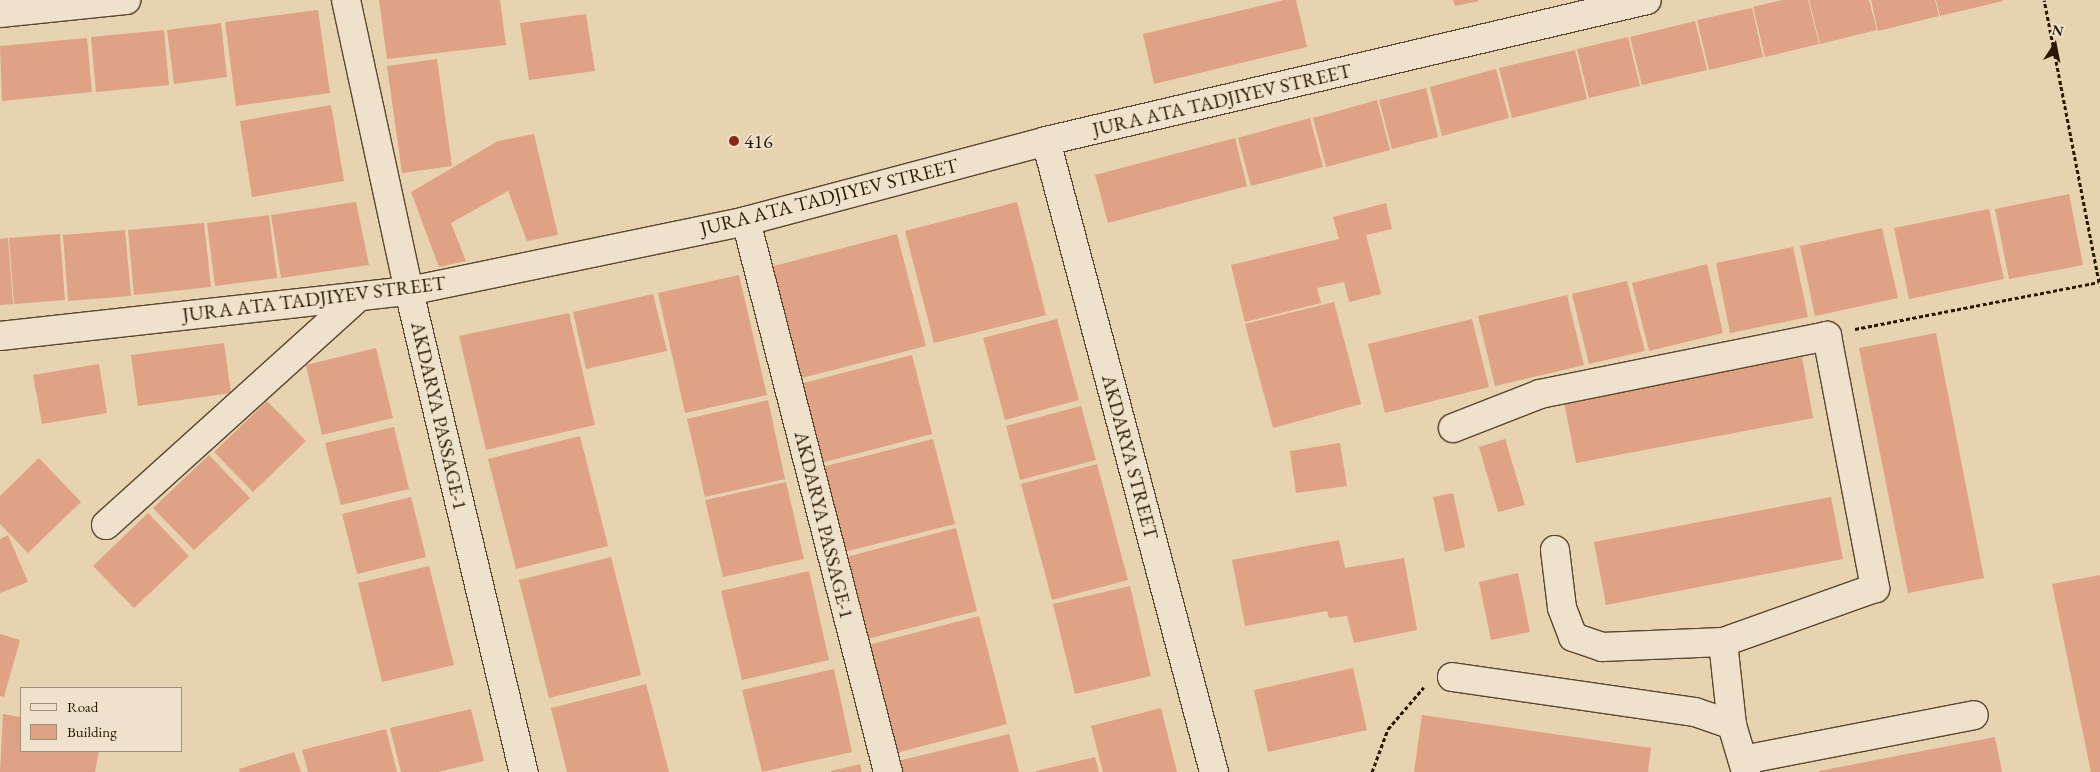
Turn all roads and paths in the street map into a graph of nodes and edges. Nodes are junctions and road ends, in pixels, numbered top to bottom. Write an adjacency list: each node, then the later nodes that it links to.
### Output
1 (126, 0): 5 (street)
2 (346, 0): 8 (street, AKDARYA PASSAGE-1)
3 (2044, 0): 10 (path)
4 (1641, 1): 6 (street, JURA АTA TADJIYEV STREET)
5 (0, 13)
6 (1046, 141): 7 (street, JURA АTA TADJIYEV STREET); 22 (street, AKDARYA STREET)
7 (746, 221): 8 (street, JURA АTA TADJIYEV STREET); 21 (street, AKDARYA PASSAGE-1)
8 (409, 291): 9 (street, JURA АTA TADJIYEV STREET); 20 (street, AKDARYA PASSAGE-1)
9 (358, 297): 11 (street, JURA АTA TADJIYEV STREET); 13 (street)
10 (1845, 331)
11 (0, 336)
12 (1453, 428): 15 (street)
13 (106, 526)
14 (1555, 550): 15 (street)
15 (1723, 642): 18 (street)
16 (1452, 677): 18 (street); 23 (path)
17 (1974, 714): 19 (street)
18 (1732, 725): 19 (street)
19 (1745, 766)
20 (524, 772)
21 (888, 772)
22 (1214, 772)
23 (1372, 772)

